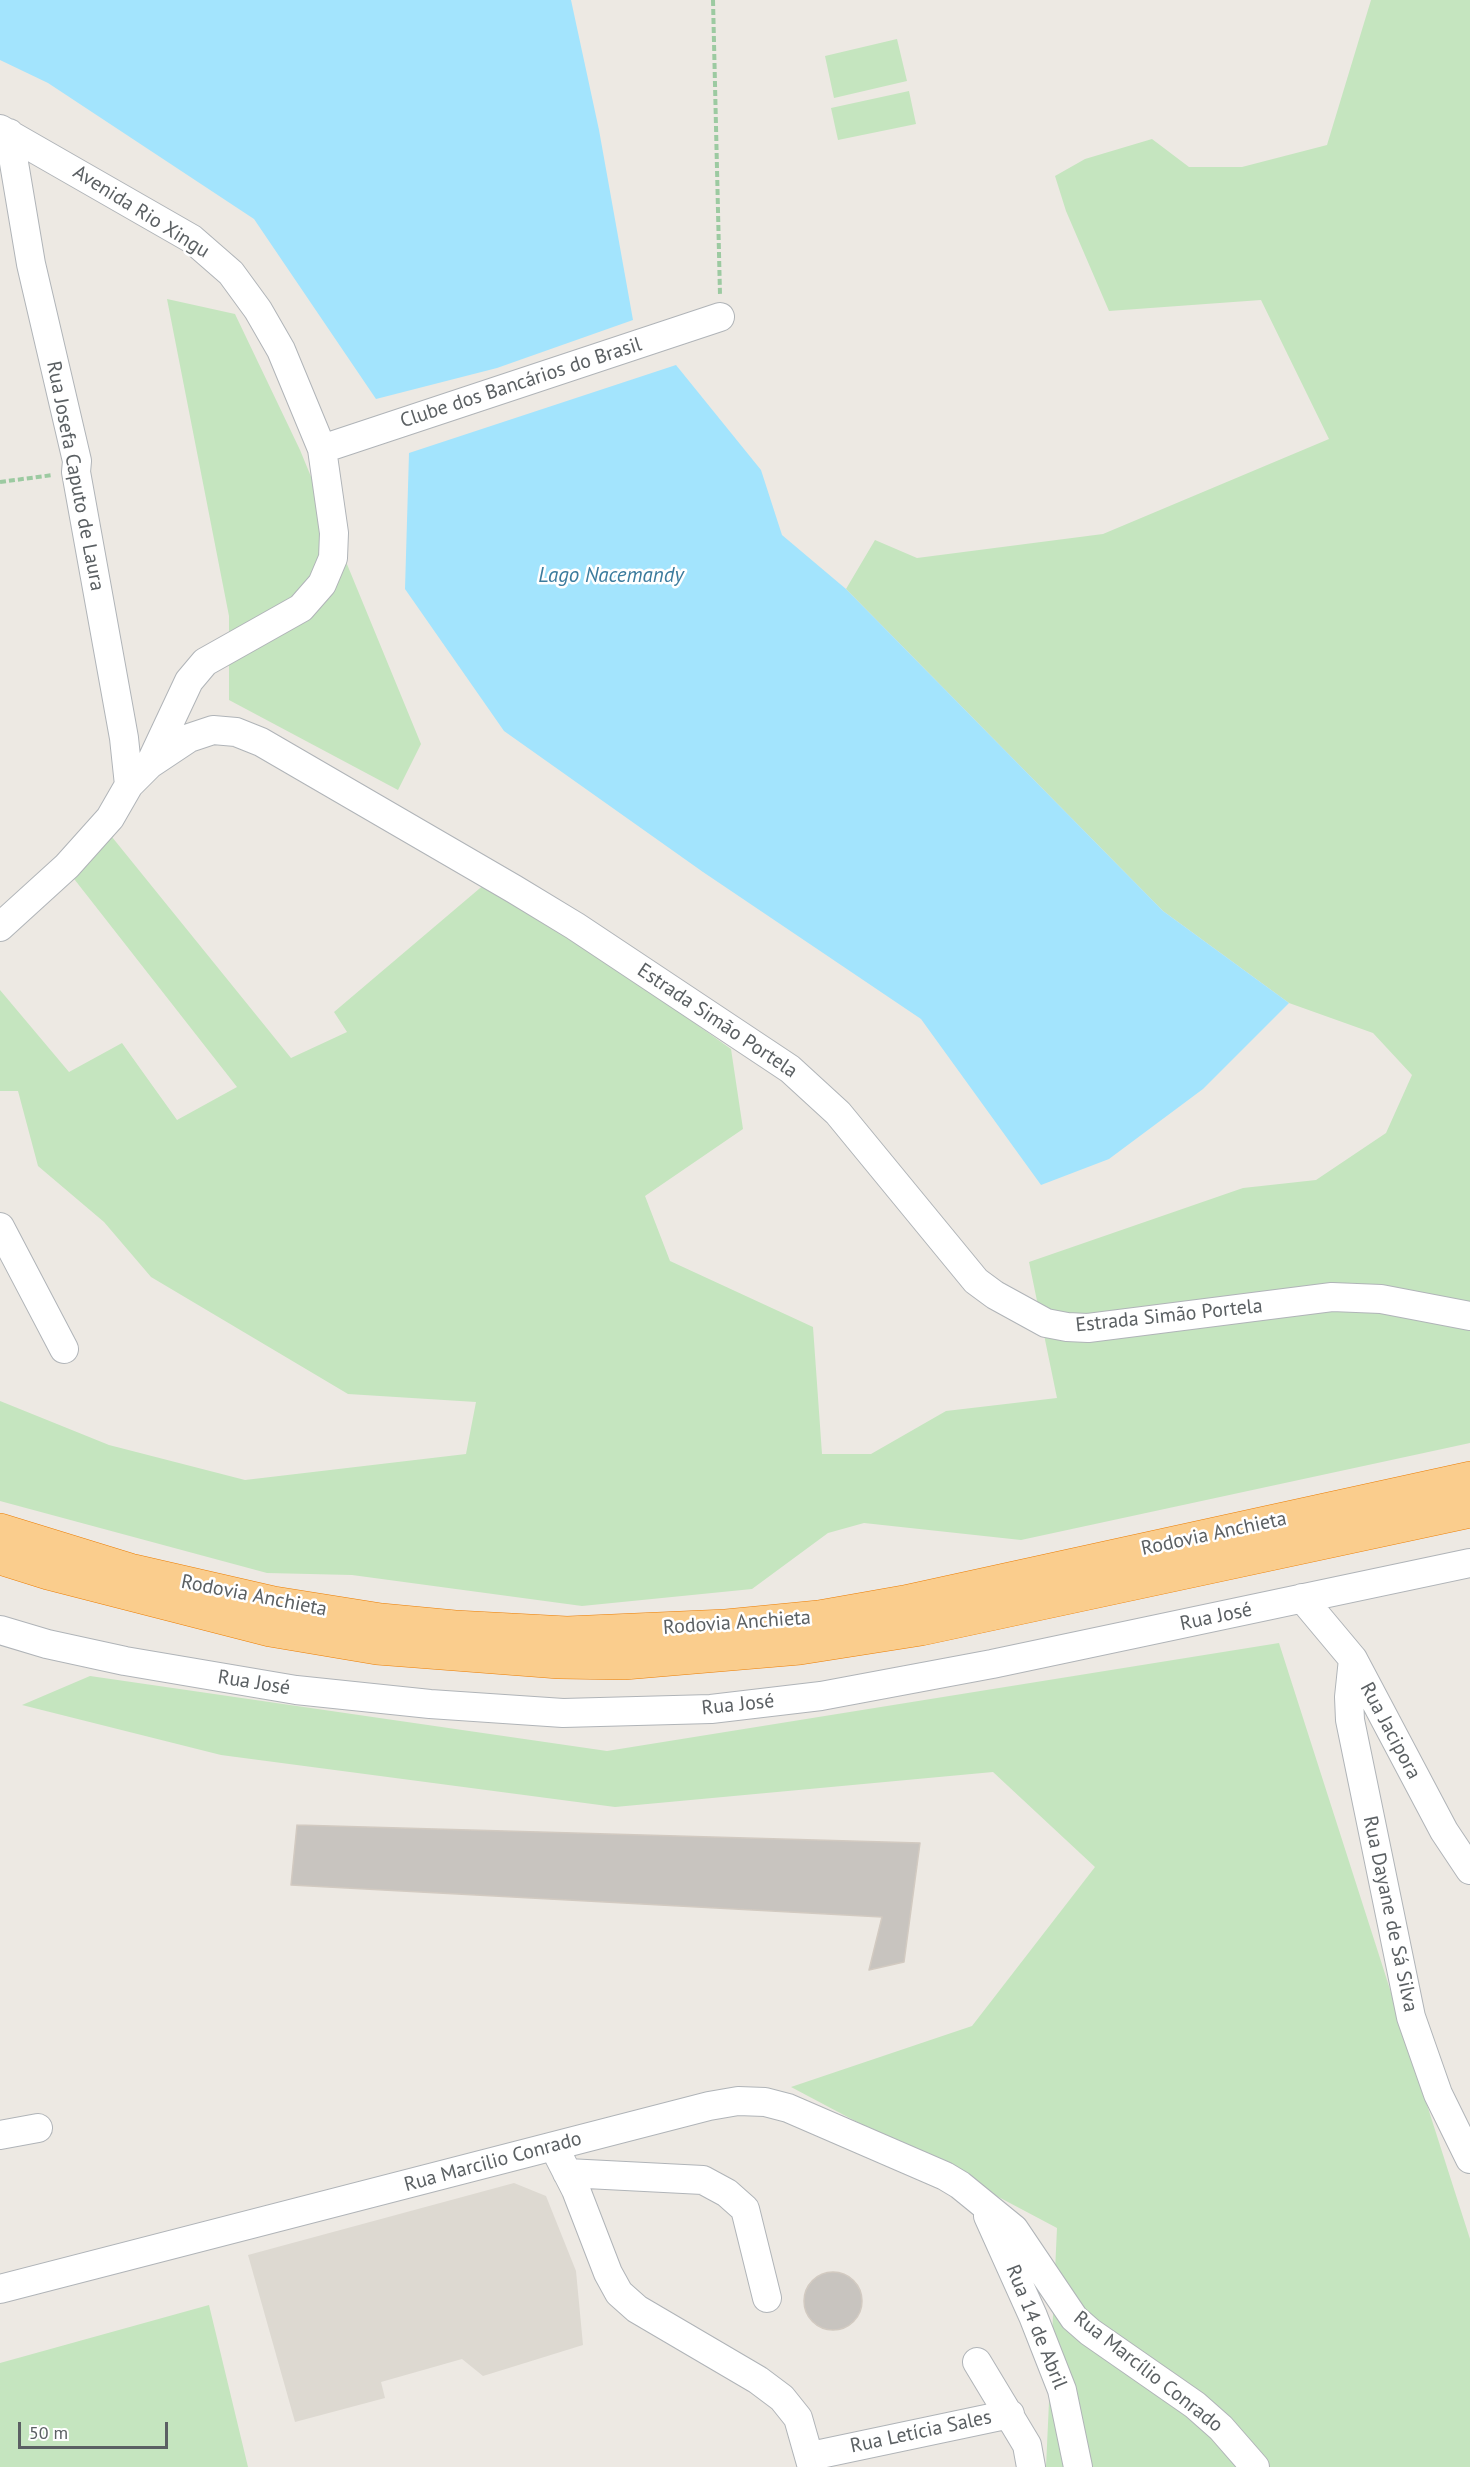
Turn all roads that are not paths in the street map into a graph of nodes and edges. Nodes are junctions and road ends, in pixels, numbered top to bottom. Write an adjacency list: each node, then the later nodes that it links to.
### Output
1 (4, 131): 3 (street, Avenida Rio Xingu); 5 (street, Rua Josefa Caputo de Laura)
2 (720, 317): 3 (street, Clube dos Bancários do Brasil)
3 (322, 449): 4 (street, Avenida Rio Xingu)
4 (150, 764): 5 (street, Estrada Simão Portela); 8 (street, Estrada Simão Portela)
5 (129, 785): 6 (street, Estrada Simão Portela)
6 (0, 927)
7 (0, 1227): 9 (street)
8 (1470, 1316)
9 (64, 1348)
10 (1470, 1478): 12 (highway, Rodovia Anchieta)
11 (1470, 1511): 13 (highway, Rodovia Anchieta)
12 (0, 1530)
13 (0, 1558)
14 (1470, 1563): 15 (street, Rua José)
15 (1302, 1598): 16 (street, Rua José); 17 (street, Rua Jacipora)
16 (0, 1630)
17 (1353, 1659): 18 (street, Rua Jacipora); 22 (street, Rua Dayane de Sá Silva)
18 (1470, 1870)
19 (38, 2128): 20 (street)
20 (0, 2135)
21 (554, 2147): 23 (street); 24 (street, Rua Marcilio Conrado); 25 (street, Rua Marcilio Conrado)
22 (1470, 2159)
23 (567, 2173): 26 (street); 29 (street)
24 (973, 2195): 31 (street, Rua 14 de Abril); 32 (street, Rua Marcílio Conrado)
25 (0, 2289)
26 (767, 2298)
27 (978, 2362): 28 (street)
28 (1010, 2414): 29 (street, Rua Letícia Sales); 30 (street, Rua Letícia Sales)
29 (811, 2461)
30 (1031, 2467)
31 (1078, 2467)
32 (1255, 2467)

